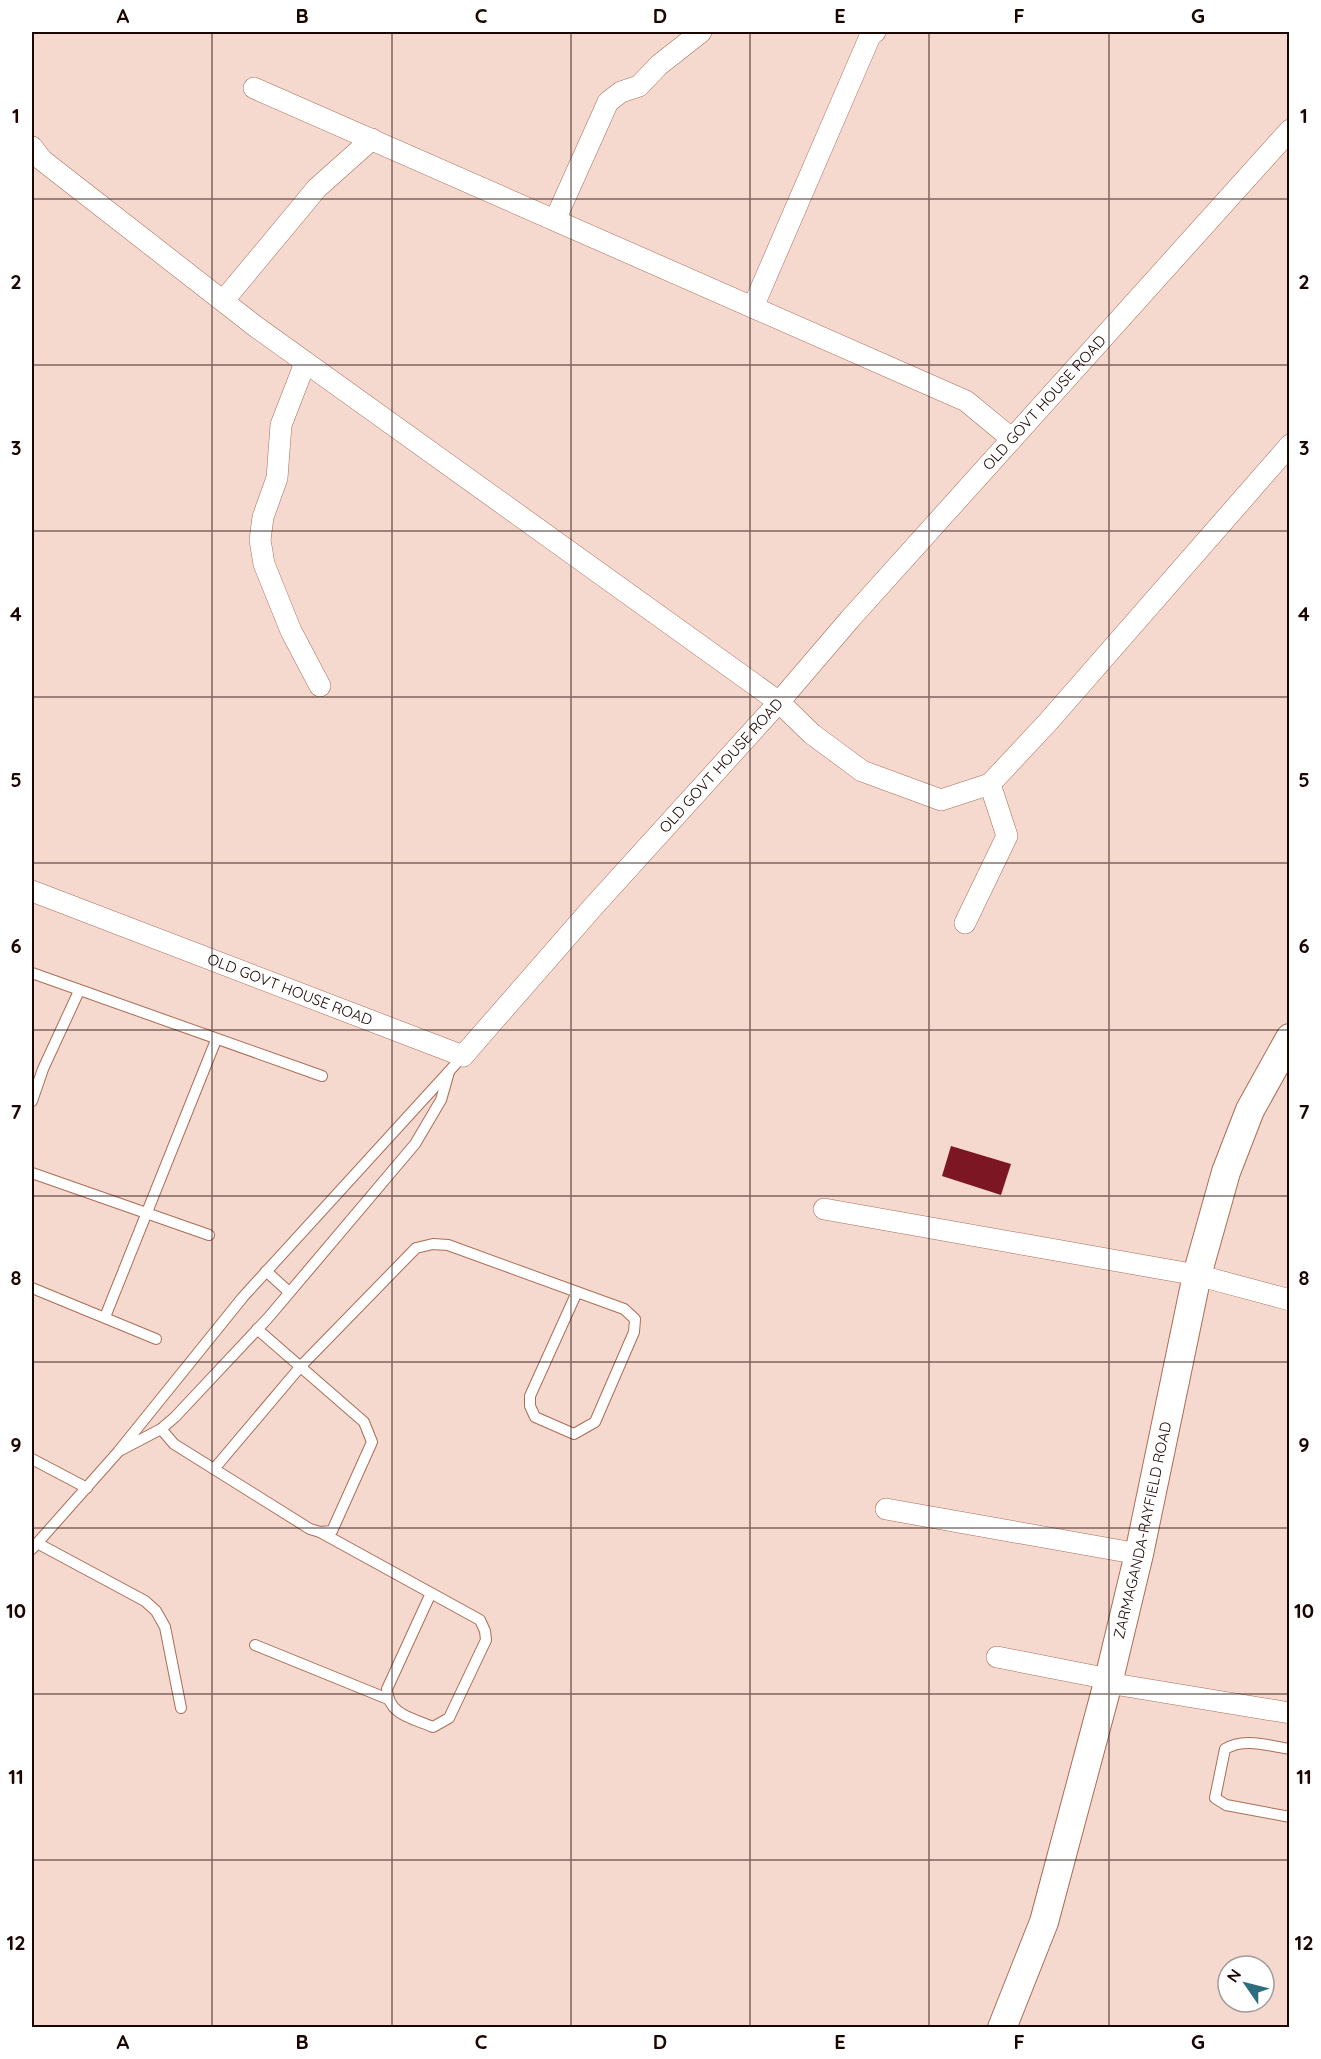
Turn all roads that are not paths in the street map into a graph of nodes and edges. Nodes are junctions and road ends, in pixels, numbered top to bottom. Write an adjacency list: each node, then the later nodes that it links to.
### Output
1 (701, 32): 7 (street)
2 (873, 32): 9 (street)
3 (254, 88): 5 (street)
4 (1290, 130): 11 (street, OLD GOVT HOUSE ROAD)
5 (372, 139): 7 (street); 8 (street)
6 (32, 147): 8 (street)
7 (555, 220): 9 (street)
8 (224, 300): 10 (street)
9 (753, 307): 11 (street)
10 (305, 363): 13 (street); 14 (street)
11 (1012, 439): 14 (street, OLD GOVT HOUSE ROAD)
12 (1290, 445): 15 (street)
13 (320, 686)
14 (779, 702): 15 (street); 22 (street, OLD GOVT HOUSE ROAD)
15 (990, 784): 17 (street)
16 (32, 891): 22 (street, OLD GOVT HOUSE ROAD)
17 (965, 923)
18 (32, 973): 19 (lane)
19 (79, 991): 21 (lane); 24 (lane)
20 (1290, 1038): 32 (street, ZARMAGANDA-RAYFIELD ROAD)
21 (216, 1040): 25 (lane); 29 (lane)
22 (456, 1063): 31 (lane); 34 (lane)
23 (32, 1064): 24 (lane)
24 (44, 1069): 26 (lane)
25 (322, 1076)
26 (32, 1101)
27 (32, 1173): 29 (lane)
28 (825, 1209): 32 (street)
29 (146, 1213): 30 (lane); 37 (lane)
30 (209, 1234)
31 (266, 1271): 34 (lane); 42 (lane)
32 (1197, 1275): 36 (street); 49 (street, ZARMAGANDA-RAYFIELD ROAD)
33 (32, 1288): 37 (lane)
34 (289, 1292): 38 (lane)
35 (577, 1292): 35 (lane); 40 (lane)
36 (1290, 1300)
37 (105, 1317): 39 (lane)
38 (257, 1329): 40 (lane); 41 (lane)
39 (156, 1339)
40 (301, 1366): 44 (lane); 47 (lane)
41 (161, 1429): 42 (lane); 44 (lane)
42 (118, 1452): 45 (lane)
43 (32, 1459): 45 (lane)
44 (214, 1469): 47 (lane)
45 (87, 1488): 48 (lane)
46 (886, 1509): 49 (street)
47 (320, 1532): 50 (lane)
48 (34, 1546): 55 (lane)
49 (1139, 1554): 53 (street, ZARMAGANDA-RAYFIELD ROAD)
50 (431, 1593): 54 (lane); 54 (lane)
51 (255, 1646): 54 (lane)
52 (997, 1657): 53 (street)
53 (1109, 1681): 56 (street); 59 (street, ZARMAGANDA-RAYFIELD ROAD)
54 (388, 1699)
55 (181, 1707)
56 (1290, 1713)
57 (1290, 1749): 58 (lane)
58 (1290, 1817)
59 (1002, 2028)

